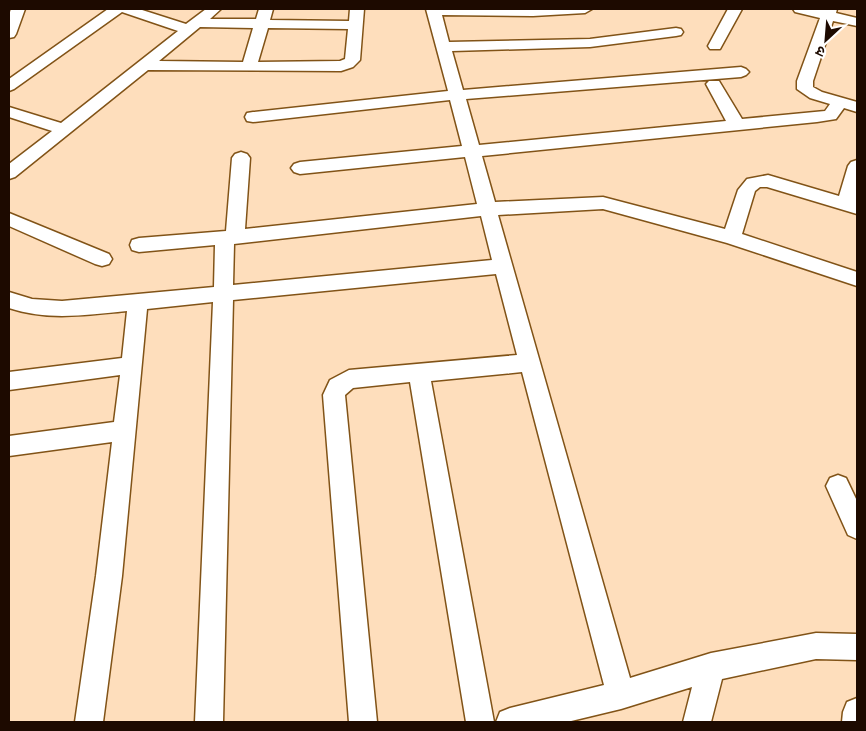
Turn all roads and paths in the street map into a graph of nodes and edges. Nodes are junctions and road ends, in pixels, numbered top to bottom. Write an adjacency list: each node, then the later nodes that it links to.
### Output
1 (18, 9): 16 (street)
2 (117, 9): 24 (street)
3 (126, 9): 15 (street)
4 (214, 9): 15 (street)
5 (266, 9): 13 (street)
6 (357, 9): 14 (street)
7 (585, 9): 10 (street)
8 (735, 9): 18 (street)
9 (800, 9): 11 (street)
10 (433, 10): 19 (street)
11 (829, 12): 12 (street); 26 (street)
12 (857, 22)
13 (262, 25): 14 (street); 15 (street); 21 (street)
14 (355, 25): 21 (street)
15 (191, 26): 20 (street)
16 (9, 30)
17 (676, 32): 19 (street)
18 (715, 46)
19 (442, 47): 25 (street)
20 (142, 65): 21 (street); 31 (street)
21 (249, 67)
22 (741, 72): 25 (street)
23 (714, 84): 30 (street)
24 (9, 86)
25 (456, 95): 29 (street); 32 (street)
26 (840, 102): 27 (street); 30 (street)
27 (857, 107)
28 (10, 114): 31 (street)
29 (253, 117)
30 (737, 125): 32 (street)
31 (64, 129): 36 (street)
32 (470, 150): 35 (street); 38 (street)
33 (241, 158): 40 (street)
34 (857, 166): 37 (street)
35 (300, 168)
36 (9, 173)
37 (852, 206): 41 (street)
38 (488, 210): 40 (street); 41 (street); 44 (street)
39 (9, 219): 43 (street)
40 (230, 238): 42 (street); 46 (street)
41 (732, 238): 45 (street)
42 (139, 245)
43 (102, 259)
44 (502, 266): 46 (street); 49 (street)
45 (857, 279)
46 (223, 295): 48 (street); 63 (street)
47 (9, 300): 48 (street)
48 (138, 303): 50 (street)
49 (530, 363): 51 (street); 59 (street)
50 (132, 365): 52 (street); 53 (street)
51 (419, 372): 64 (street); 65 (street)
52 (9, 381)
53 (124, 431): 54 (street); 62 (street)
54 (9, 449)
55 (838, 486): 56 (street)
56 (857, 527)
57 (857, 648): 58 (street)
58 (712, 667): 59 (street); 66 (street)
59 (621, 694): 61 (street)
60 (857, 712): 67 (street)
61 (521, 721)
62 (89, 722)
63 (209, 722)
64 (362, 722)
65 (480, 722)
66 (697, 722)
67 (856, 722)

